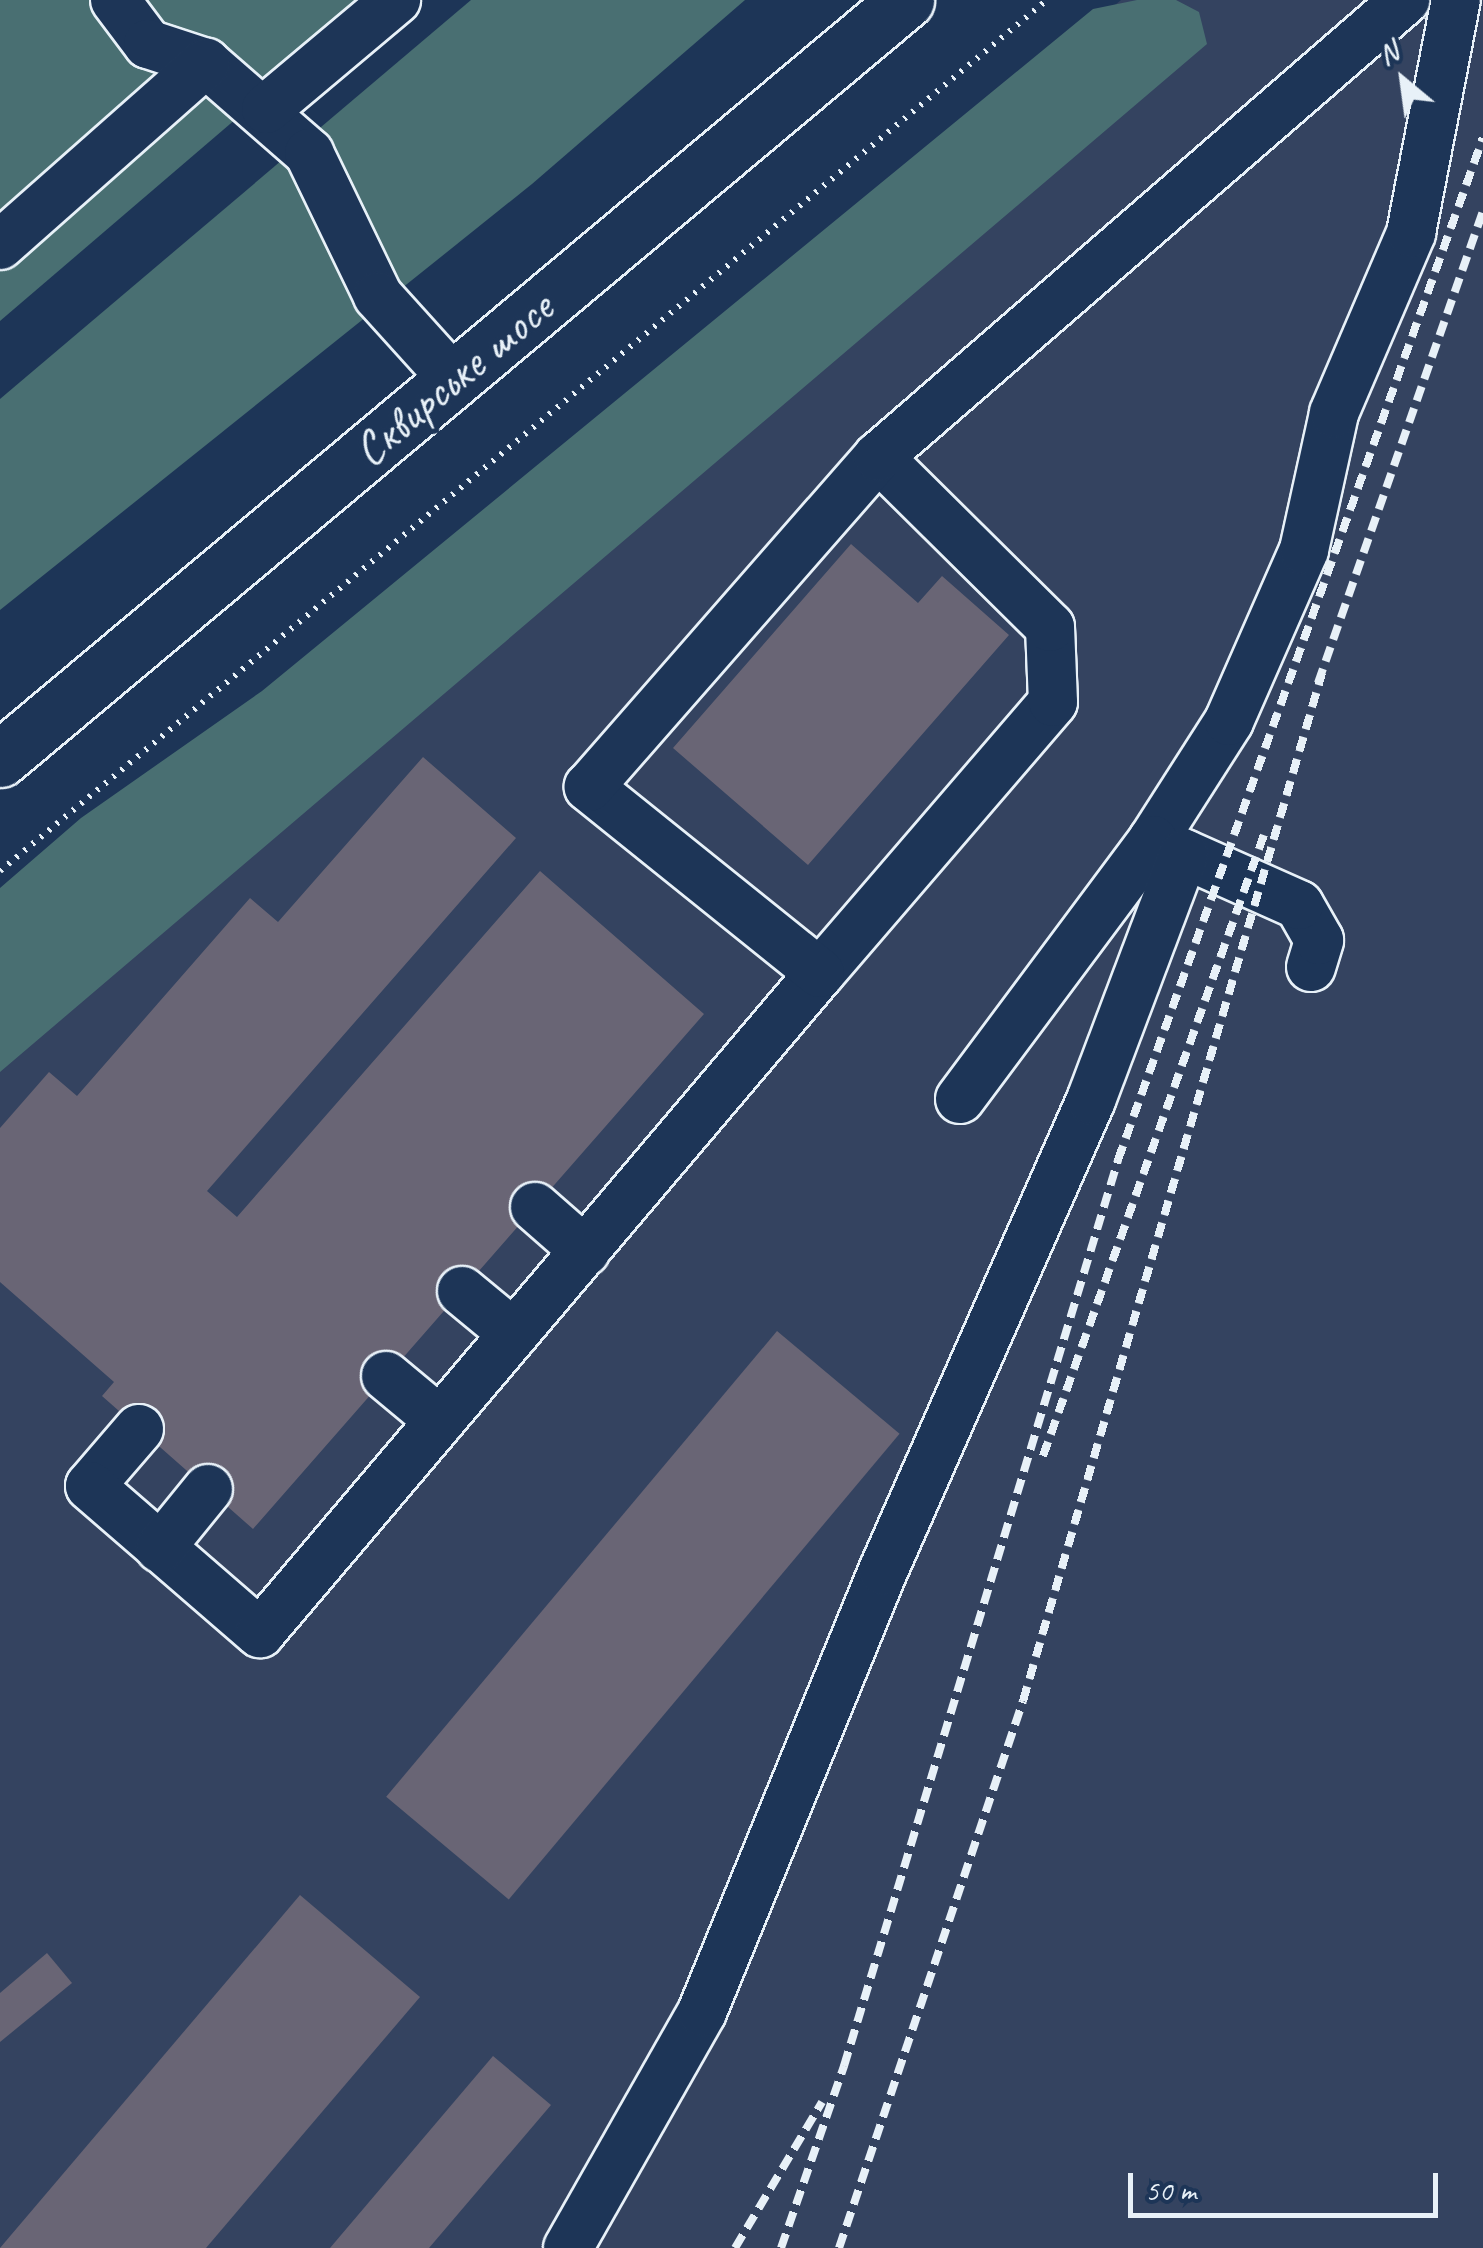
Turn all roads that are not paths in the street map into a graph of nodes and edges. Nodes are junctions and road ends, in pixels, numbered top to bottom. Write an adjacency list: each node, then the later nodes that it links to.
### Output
1 (115, 0): 6 (street)
2 (396, 0): 7 (street)
3 (906, 0): 9 (main road, Сквирське шосе)
4 (1405, 0): 10 (street)
5 (1456, 0): 12 (street)
6 (206, 63): 7 (street); 8 (street)
7 (266, 109): 9 (street)
8 (0, 244)
9 (453, 379): 11 (main road, Сквирське шосе)
10 (878, 457): 14 (street); 14 (street)
11 (0, 759)
12 (1168, 847): 13 (street); 15 (street); 25 (street)
13 (1311, 966)
14 (820, 974): 17 (street)
15 (960, 1099)
16 (535, 1207): 17 (street)
17 (585, 1250): 19 (street)
18 (462, 1290): 19 (street)
19 (514, 1334): 21 (street)
20 (386, 1376): 21 (street)
21 (440, 1421): 24 (street)
22 (139, 1428): 24 (street)
23 (208, 1489): 24 (street)
24 (160, 1548)
25 (568, 2248)

